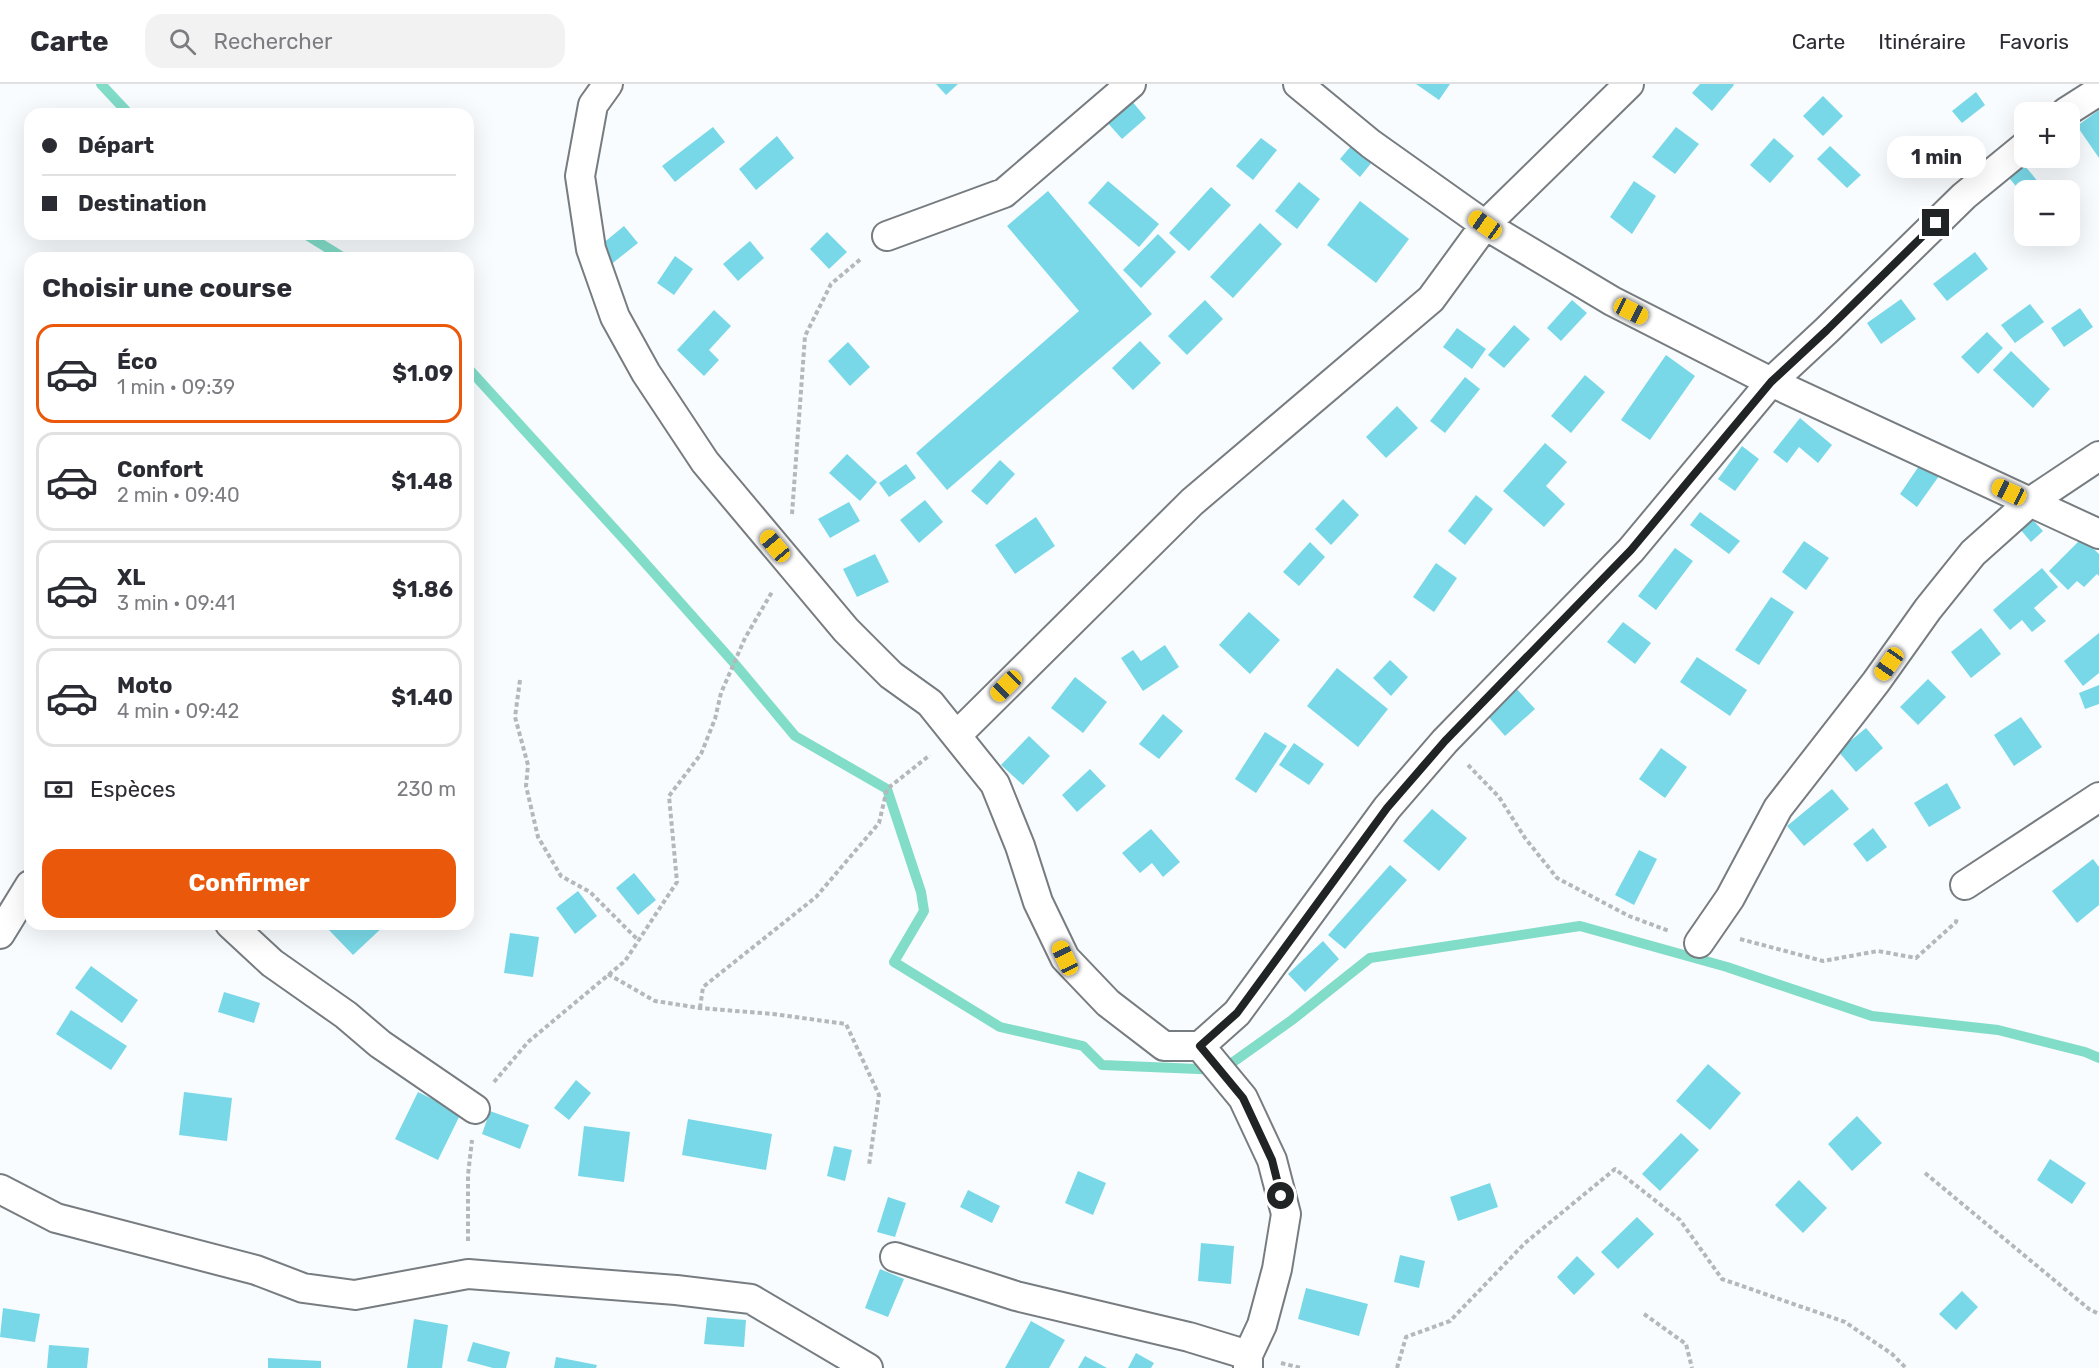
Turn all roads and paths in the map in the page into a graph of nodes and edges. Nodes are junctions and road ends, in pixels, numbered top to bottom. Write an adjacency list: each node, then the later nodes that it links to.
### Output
1 (608, 84): 14 (street)
2 (1131, 84): 9 (street)
3 (1298, 84): 8 (street)
4 (1629, 84): 8 (street)
5 (2099, 91): 6 (street)
6 (2080, 103)
7 (2014, 155): 10 (street)
8 (1485, 225): 10 (street); 16 (street)
9 (887, 236): 14 (path)
10 (1771, 382): 12 (street); 17 (street)
11 (2099, 456): 12 (street)
12 (2030, 502): 13 (street); 26 (street)
13 (2099, 534)
14 (789, 562): 16 (street); 25 (path)
15 (520, 680): 25 (path)
16 (957, 735): 29 (street)
17 (1445, 741): 20 (path); 29 (street)
18 (903, 775): 28 (path)
19 (2099, 797): 21 (street)
20 (1525, 838)
21 (1965, 885)
22 (24, 895): 24 (street)
23 (236, 930): 30 (street)
24 (0, 933)
25 (638, 940): 27 (path)
26 (1700, 943)
27 (608, 974): 28 (path); 30 (path)
28 (700, 1008): 31 (path)
29 (1200, 1046): 38 (street)
30 (475, 1109): 35 (path)
31 (869, 1165)
32 (1925, 1173): 37 (path)
33 (0, 1188): 35 (street)
34 (895, 1257): 38 (street)
35 (468, 1275): 39 (street)
36 (1644, 1314): 41 (path)
37 (2099, 1314)
38 (1248, 1361)
39 (868, 1368)
40 (1397, 1368): 42 (path)
41 (1692, 1368)
42 (1906, 1368)

